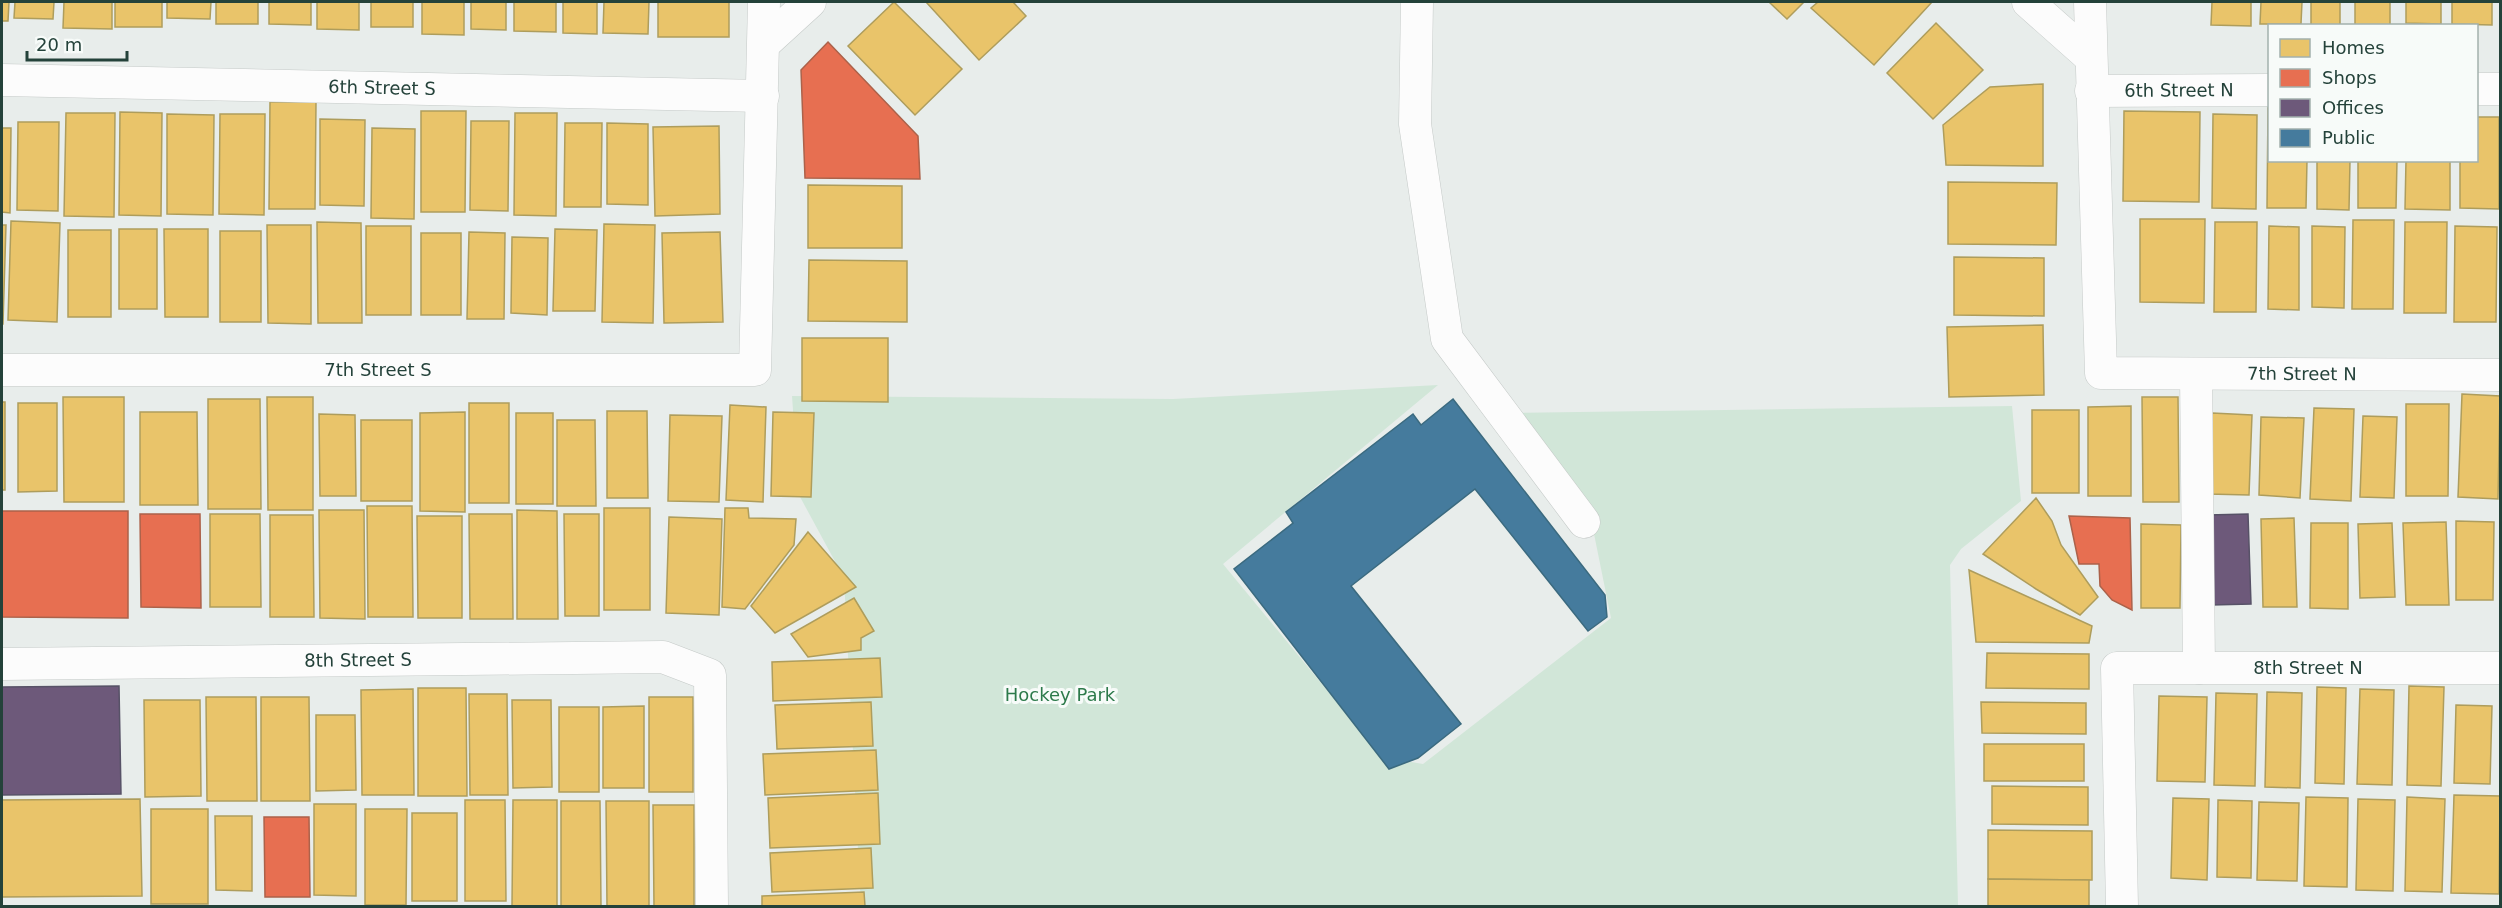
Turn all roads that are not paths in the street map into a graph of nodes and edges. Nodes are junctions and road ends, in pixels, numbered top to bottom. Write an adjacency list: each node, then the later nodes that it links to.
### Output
1 (764, 2): 6 (street)
2 (810, 2): 6 (street)
3 (1417, 2): 17 (street)
4 (2028, 2): 7 (street)
5 (2090, 2): 7 (street)
6 (764, 44): 13 (street)
7 (2090, 57): 12 (street)
8 (2, 80): 13 (street, 6th Street S)
9 (2478, 89): 10 (street)
10 (2500, 89)
11 (2268, 90): 12 (street, 6th Street N)
12 (2091, 91): 15 (street, 7th Street N)
13 (762, 96): 14 (street, 7th Street S)
14 (2, 370)
15 (2196, 374): 16 (street, 7th Street N); 19 (street)
16 (2500, 375)
17 (1584, 522)
18 (2, 664): 21 (street, 8th Street S)
19 (2199, 668): 20 (street, 8th Street N); 22 (street, 8th Street N)
20 (2500, 668)
21 (712, 906)
22 (2121, 906)

